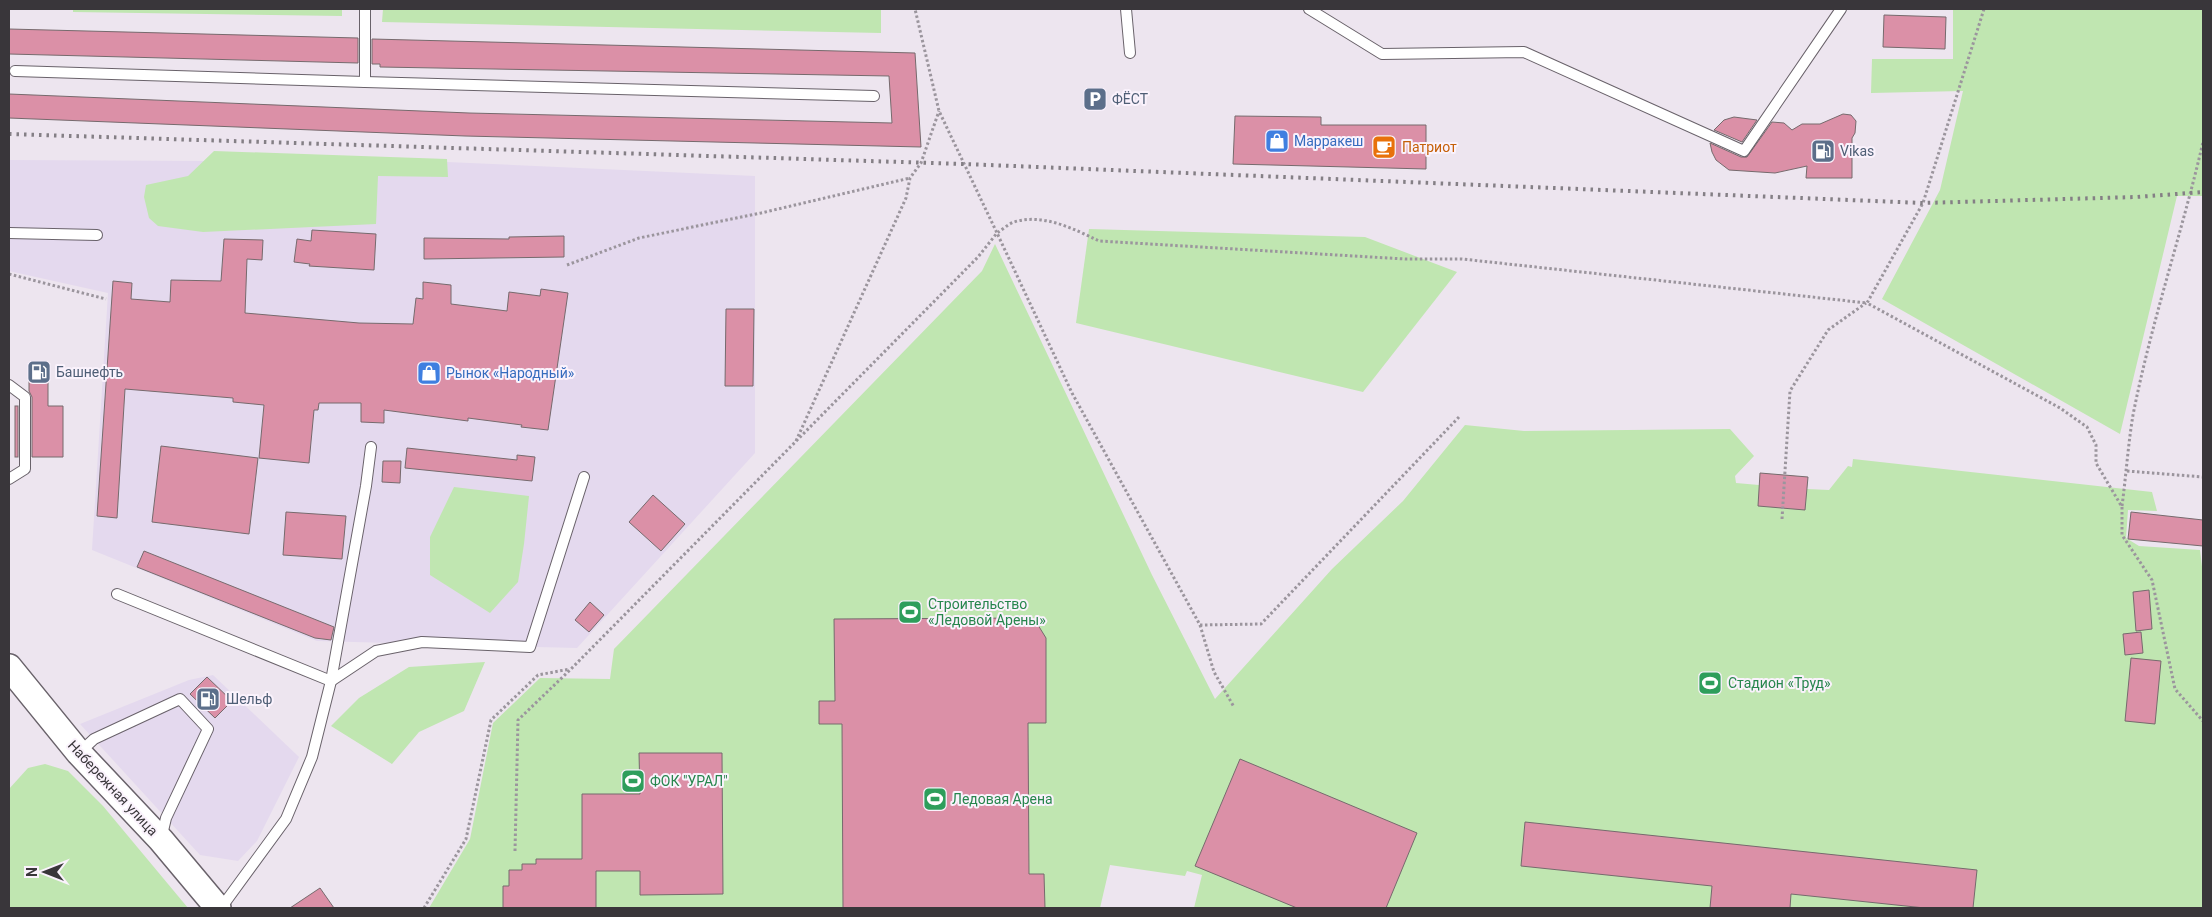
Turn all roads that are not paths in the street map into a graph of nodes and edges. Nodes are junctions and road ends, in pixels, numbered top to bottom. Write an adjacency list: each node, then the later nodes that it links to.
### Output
1 (365, 9): 7 (lane)
2 (1126, 9): 5 (lane)
3 (1309, 9): 4 (lane)
4 (1841, 9)
5 (1130, 53)
6 (15, 72): 7 (lane)
7 (365, 82): 8 (lane)
8 (874, 96)
9 (9, 234): 10 (lane)
10 (97, 235)
11 (9, 385): 14 (lane)
12 (371, 447): 17 (lane)
13 (584, 477): 17 (lane)
14 (9, 479)
15 (117, 594): 17 (lane)
16 (9, 667): 18 (street, Набережная улица)
17 (331, 681): 20 (lane)
18 (79, 753): 19 (street, Набережная улица); 19 (lane)
19 (161, 840): 20 (street, Набережная улица)
20 (220, 908)

